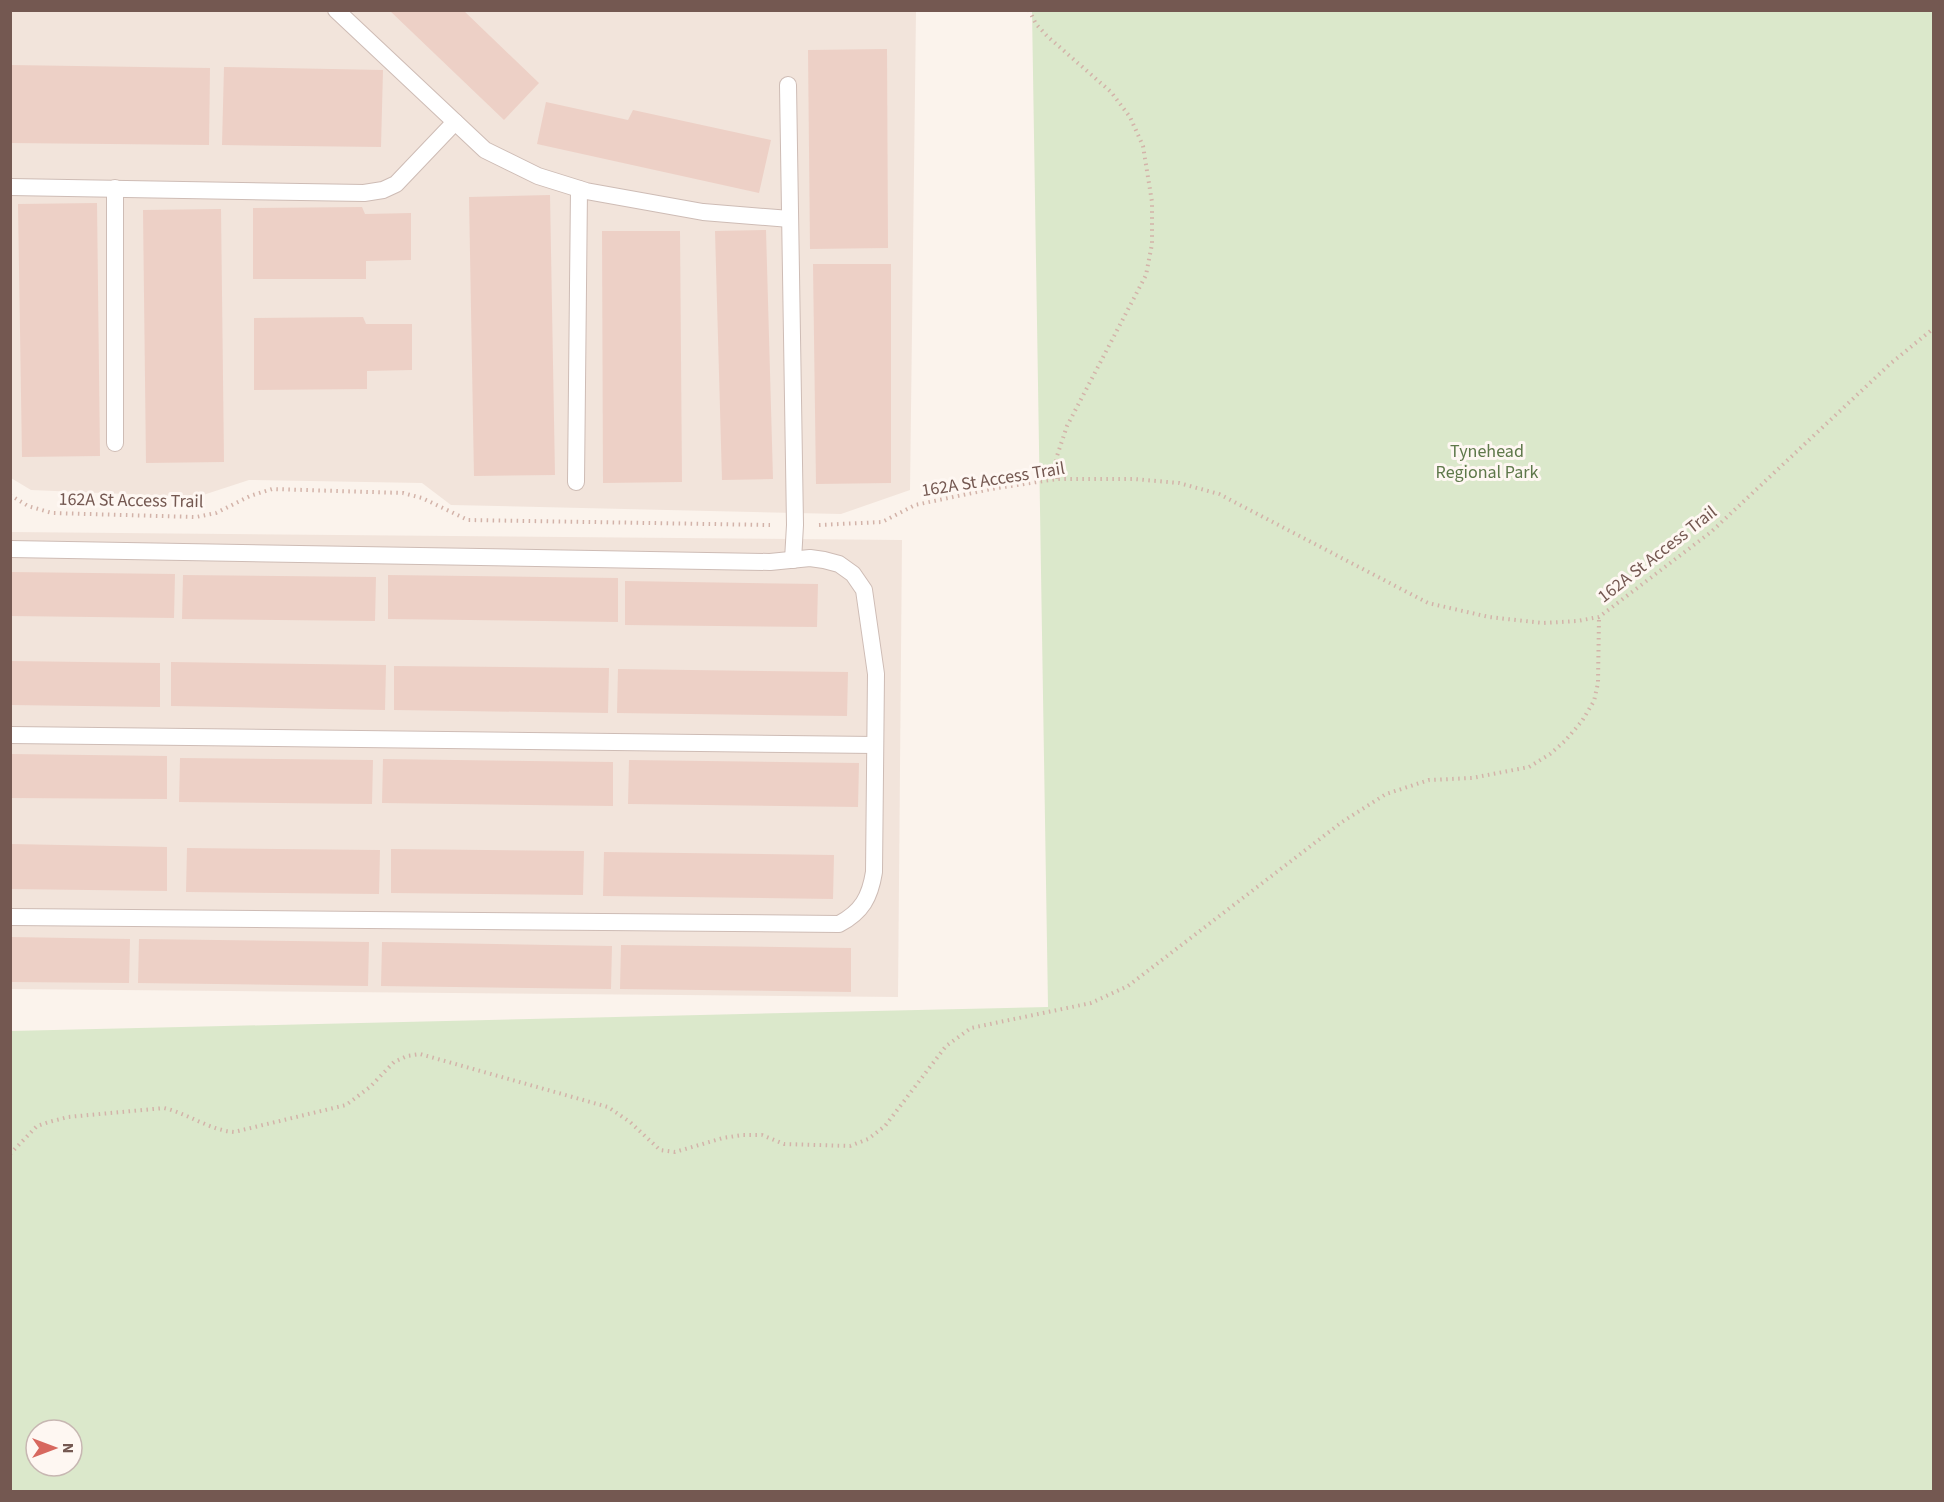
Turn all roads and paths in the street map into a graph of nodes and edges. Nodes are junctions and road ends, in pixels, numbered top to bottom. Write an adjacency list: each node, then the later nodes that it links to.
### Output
1 (336, 10): 4 (lane)
2 (1029, 10): 11 (path)
3 (788, 85): 8 (lane)
4 (455, 122): 6 (lane); 7 (lane)
5 (10, 187): 6 (lane)
6 (115, 188): 10 (lane)
7 (579, 189): 8 (lane); 12 (lane)
8 (790, 219): 14 (lane)
9 (1934, 328): 17 (path, 162A St Access Trail)
10 (115, 443)
11 (1057, 479): 14 (path, 162A St Access Trail); 17 (path, 162A St Access Trail)
12 (576, 482)
13 (10, 495): 14 (path, 162A St Access Trail)
14 (795, 525): 16 (lane)
15 (10, 549): 16 (lane)
16 (794, 560): 19 (lane)
17 (1599, 617): 21 (path)
18 (10, 735): 19 (lane)
19 (875, 745): 20 (lane)
20 (10, 917)
21 (10, 1154)

